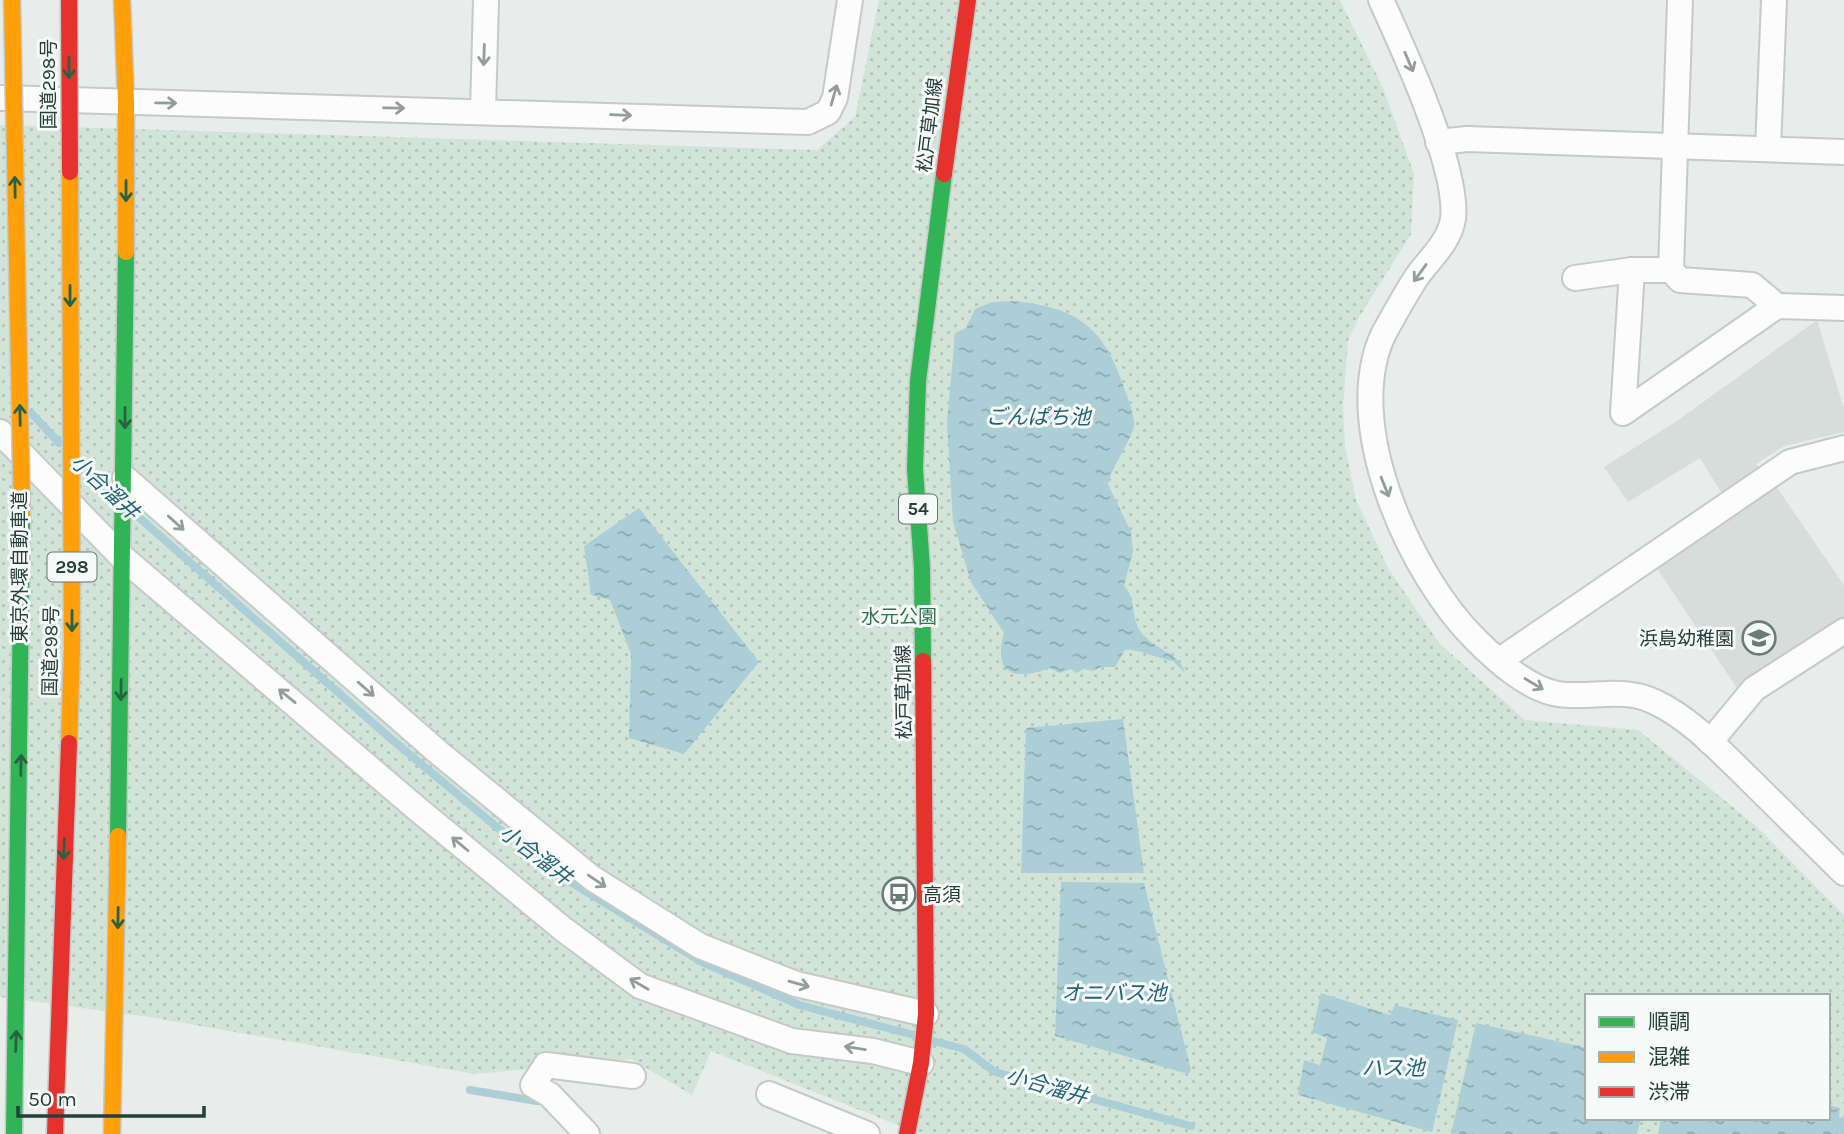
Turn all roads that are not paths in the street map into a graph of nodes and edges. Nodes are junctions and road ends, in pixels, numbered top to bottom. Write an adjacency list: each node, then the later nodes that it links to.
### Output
1 (12, 0): 39 (main road, 東京外環自動車道, one-way to 1, bridge)
2 (69, 0): 41 (main road, 国道298号 / 298, one-way to 41, bridge)
3 (122, 0): 12 (main road)
4 (486, 0): 13 (street, one-way to 13)
5 (850, 0): 13 (street, one-way to 5)
6 (968, 0): 35 (main road, 松戸草加線 / 54)
7 (1381, 0): 15 (street, one-way to 15)
8 (1680, 0): 16 (street)
9 (1774, 0): 17 (street)
10 (36, 84): 14 (main road)
11 (0, 98): 12 (street)
12 (126, 102): 13 (street, one-way to 13); 27 (main road, one-way to 27)
13 (482, 110)
14 (36, 112)
15 (1438, 142): 16 (street); 31 (street, one-way to 31)
16 (1674, 146): 17 (street); 20 (street)
17 (1768, 149): 18 (street)
18 (1844, 152)
19 (1632, 270): 20 (street); 21 (street); 22 (street)
20 (1671, 270): 22 (street)
21 (1575, 278)
22 (1777, 306): 23 (street)
23 (1844, 308)
24 (0, 432): 29 (street)
25 (40, 446): 28 (main road, 東京外環自動車道)
26 (1844, 448): 31 (street)
27 (125, 482): 29 (main road); 35 (street, one-way to 35)
28 (40, 502)
29 (122, 557): 36 (street, one-way to 29); 42 (main road, one-way to 42)
30 (1844, 631): 32 (street)
31 (1500, 660): 32 (street, one-way to 32)
32 (1710, 742): 33 (street)
33 (1844, 873)
34 (33, 957): 40 (main road)
35 (925, 1017): 36 (main road, 松戸草加線 / 54)
36 (922, 1059): 45 (main road, 松戸草加線 / 54)
37 (633, 1076): 43 (street)
38 (769, 1094): 44 (street)
39 (14, 1134)
40 (30, 1134)
41 (55, 1134)
42 (113, 1134)
43 (587, 1134)
44 (867, 1134)
45 (907, 1134)

